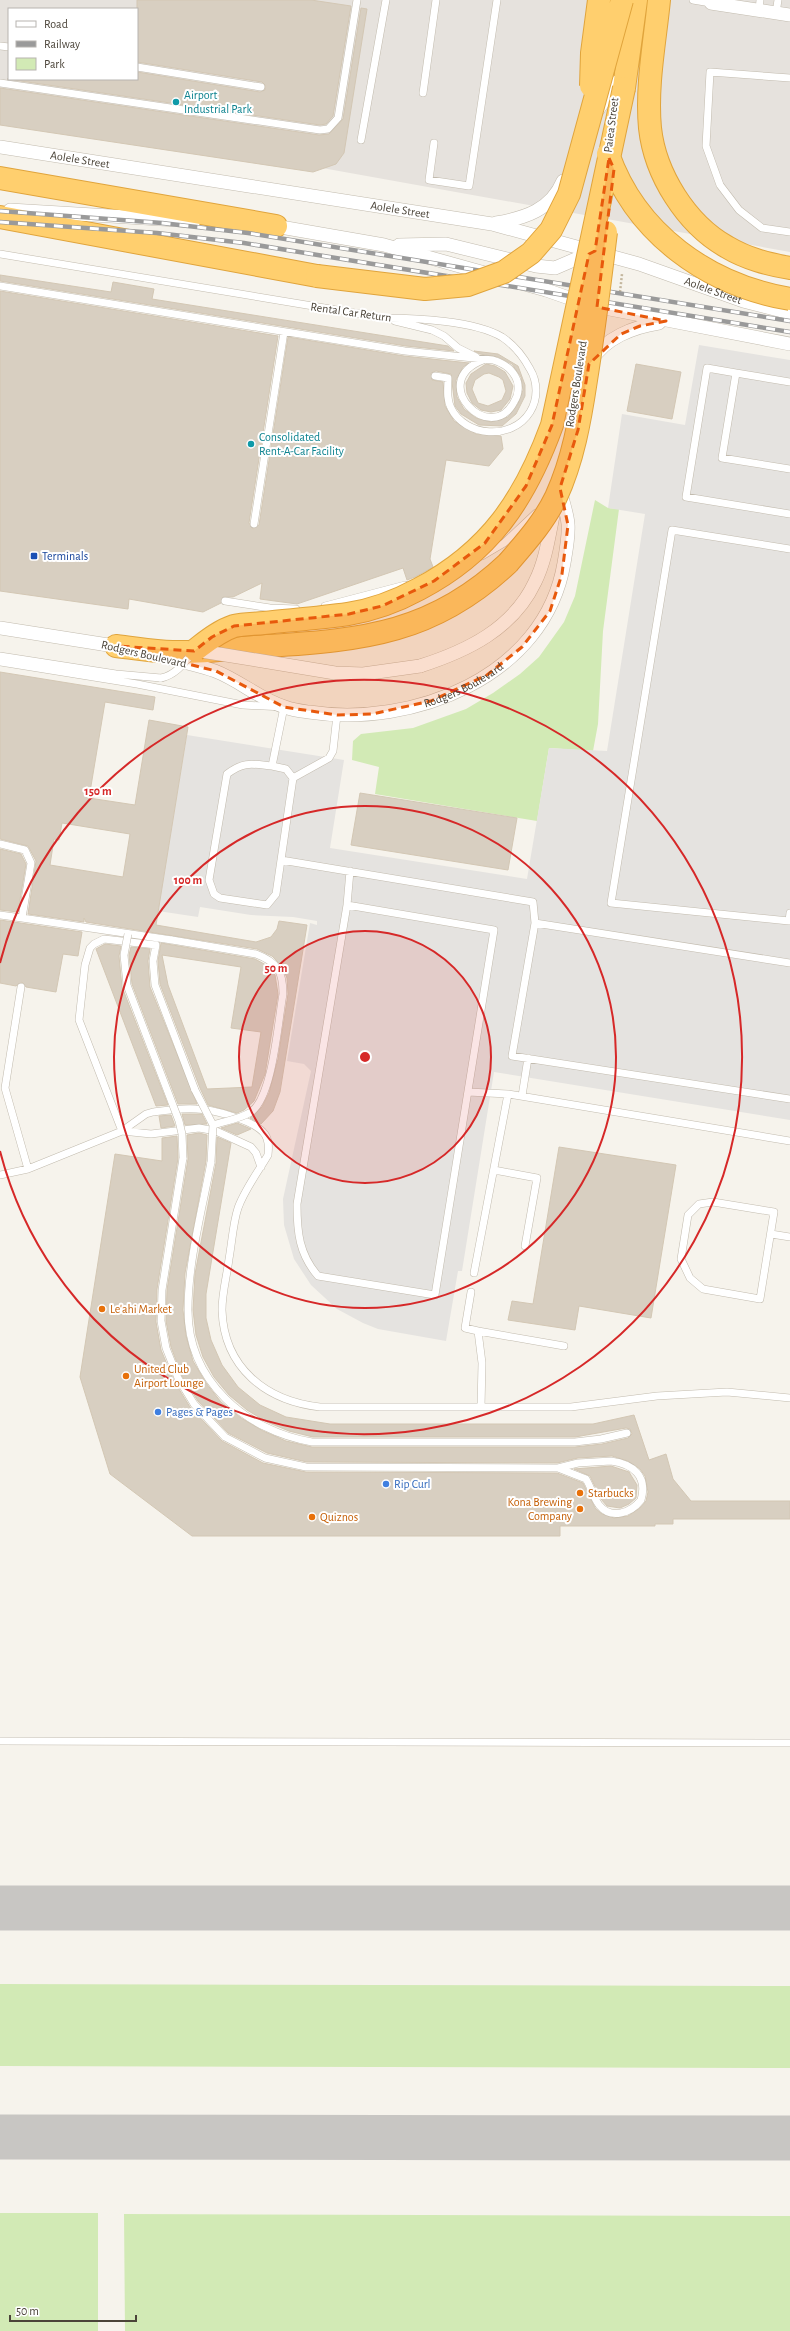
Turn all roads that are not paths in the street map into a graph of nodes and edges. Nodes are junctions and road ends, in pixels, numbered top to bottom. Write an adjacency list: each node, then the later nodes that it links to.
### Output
1 (357, 0): 18 (lane)
2 (386, 0): 22 (lane)
3 (436, 0): 21 (lane)
4 (497, 0): 23 (lane)
5 (599, 0): 36 (highway, bridge)
6 (622, 0): 27 (highway, bridge)
7 (629, 0): 19 (street, Paiea Street)
8 (636, 0): 19 (highway)
9 (659, 0): 34 (highway)
10 (693, 0): 12 (lane)
11 (778, 0): 14 (lane)
12 (711, 3): 13 (street)
13 (760, 6): 14 (street)
14 (776, 13): 15 (street)
15 (790, 15)
16 (138, 68): 20 (lane)
17 (790, 78): 30 (lane)
18 (0, 83)
19 (620, 85): 28 (street); 32 (street, Paiea Street); 58 (highway, bridge); 59 (highway, bridge)
20 (261, 87)
21 (423, 93)
22 (361, 140)
23 (434, 143)
24 (0, 146): 28 (street, Aolele Street)
25 (0, 178): 29 (highway)
26 (0, 209): 29 (street)
27 (0, 217)
28 (492, 224): 32 (street, Aolele Street)
29 (276, 226): 31 (street)
30 (790, 232)
31 (384, 245): 32 (street); 37 (street)
32 (595, 251): 37 (street, Rodgers Boulevard); 38 (street, Aolele Street)
33 (0, 254): 39 (lane, Rental Car Return)
34 (790, 268)
35 (0, 286): 41 (lane)
36 (790, 299)
37 (589, 305): 40 (street); 47 (street, Rodgers Boulevard)
38 (790, 313)
39 (385, 318): 43 (lane); 45 (lane, Rental Car Return)
40 (666, 321): 42 (street); 47 (street)
41 (284, 332): 43 (lane); 51 (lane)
42 (790, 344)
43 (483, 360): 43 (lane)
44 (736, 373): 46 (lane); 48 (lane); 50 (lane)
45 (435, 376)
46 (790, 382)
47 (576, 385): 49 (street, Rodgers Boulevard)
48 (790, 469)
49 (560, 488): 54 (lane); 59 (street, bridge); 63 (street, Rodgers Boulevard)
50 (790, 514)
51 (254, 524)
52 (790, 550): 70 (lane)
53 (225, 601): 55 (lane)
54 (316, 607)
55 (303, 608)
56 (0, 620): 59 (street)
57 (0, 628): 58 (street, Rodgers Boulevard)
58 (116, 646): 62 (street, Rodgers Boulevard)
59 (195, 650): 60 (lane, bridge)
60 (0, 656)
61 (0, 662): 62 (lane)
62 (284, 707): 63 (street, Rodgers Boulevard); 64 (lane)
63 (337, 715): 65 (lane)
64 (272, 766): 65 (lane); 67 (lane)
65 (293, 778): 67 (lane)
66 (0, 844): 72 (lane)
67 (281, 860): 68 (lane)
68 (350, 871): 69 (lane); 73 (lane)
69 (347, 905): 80 (lane); 80 (lane)
70 (790, 913)
71 (0, 915): 72 (lane)
72 (22, 918): 74 (lane)
73 (535, 923): 75 (lane); 77 (lane)
74 (128, 934): 84 (lane, bridge); 101 (lane, bridge)
75 (790, 963)
76 (21, 987): 79 (lane)
77 (528, 1058): 82 (lane); 83 (lane)
78 (0, 1079): 79 (lane)
79 (5, 1088): 88 (lane)
80 (468, 1092): 81 (lane)
81 (508, 1094): 82 (lane); 89 (lane)
82 (522, 1096): 86 (lane)
83 (790, 1099)
84 (213, 1125): 85 (lane, bridge); 100 (lane, bridge)
85 (122, 1131): 87 (lane); 87 (lane); 88 (lane)
86 (790, 1141)
87 (261, 1167): 99 (lane)
88 (28, 1168): 90 (lane)
89 (494, 1170): 93 (lane); 94 (lane)
90 (0, 1175)
91 (771, 1234): 91 (lane); 92 (lane)
92 (790, 1237)
93 (525, 1246)
94 (474, 1273)
95 (471, 1292): 96 (lane)
96 (478, 1331): 97 (lane); 99 (lane)
97 (564, 1346)
98 (790, 1398): 99 (lane)
99 (481, 1406)
100 (627, 1433)
101 (558, 1468): 101 (lane)
102 (0, 1741): 103 (lane)
103 (790, 1743)

